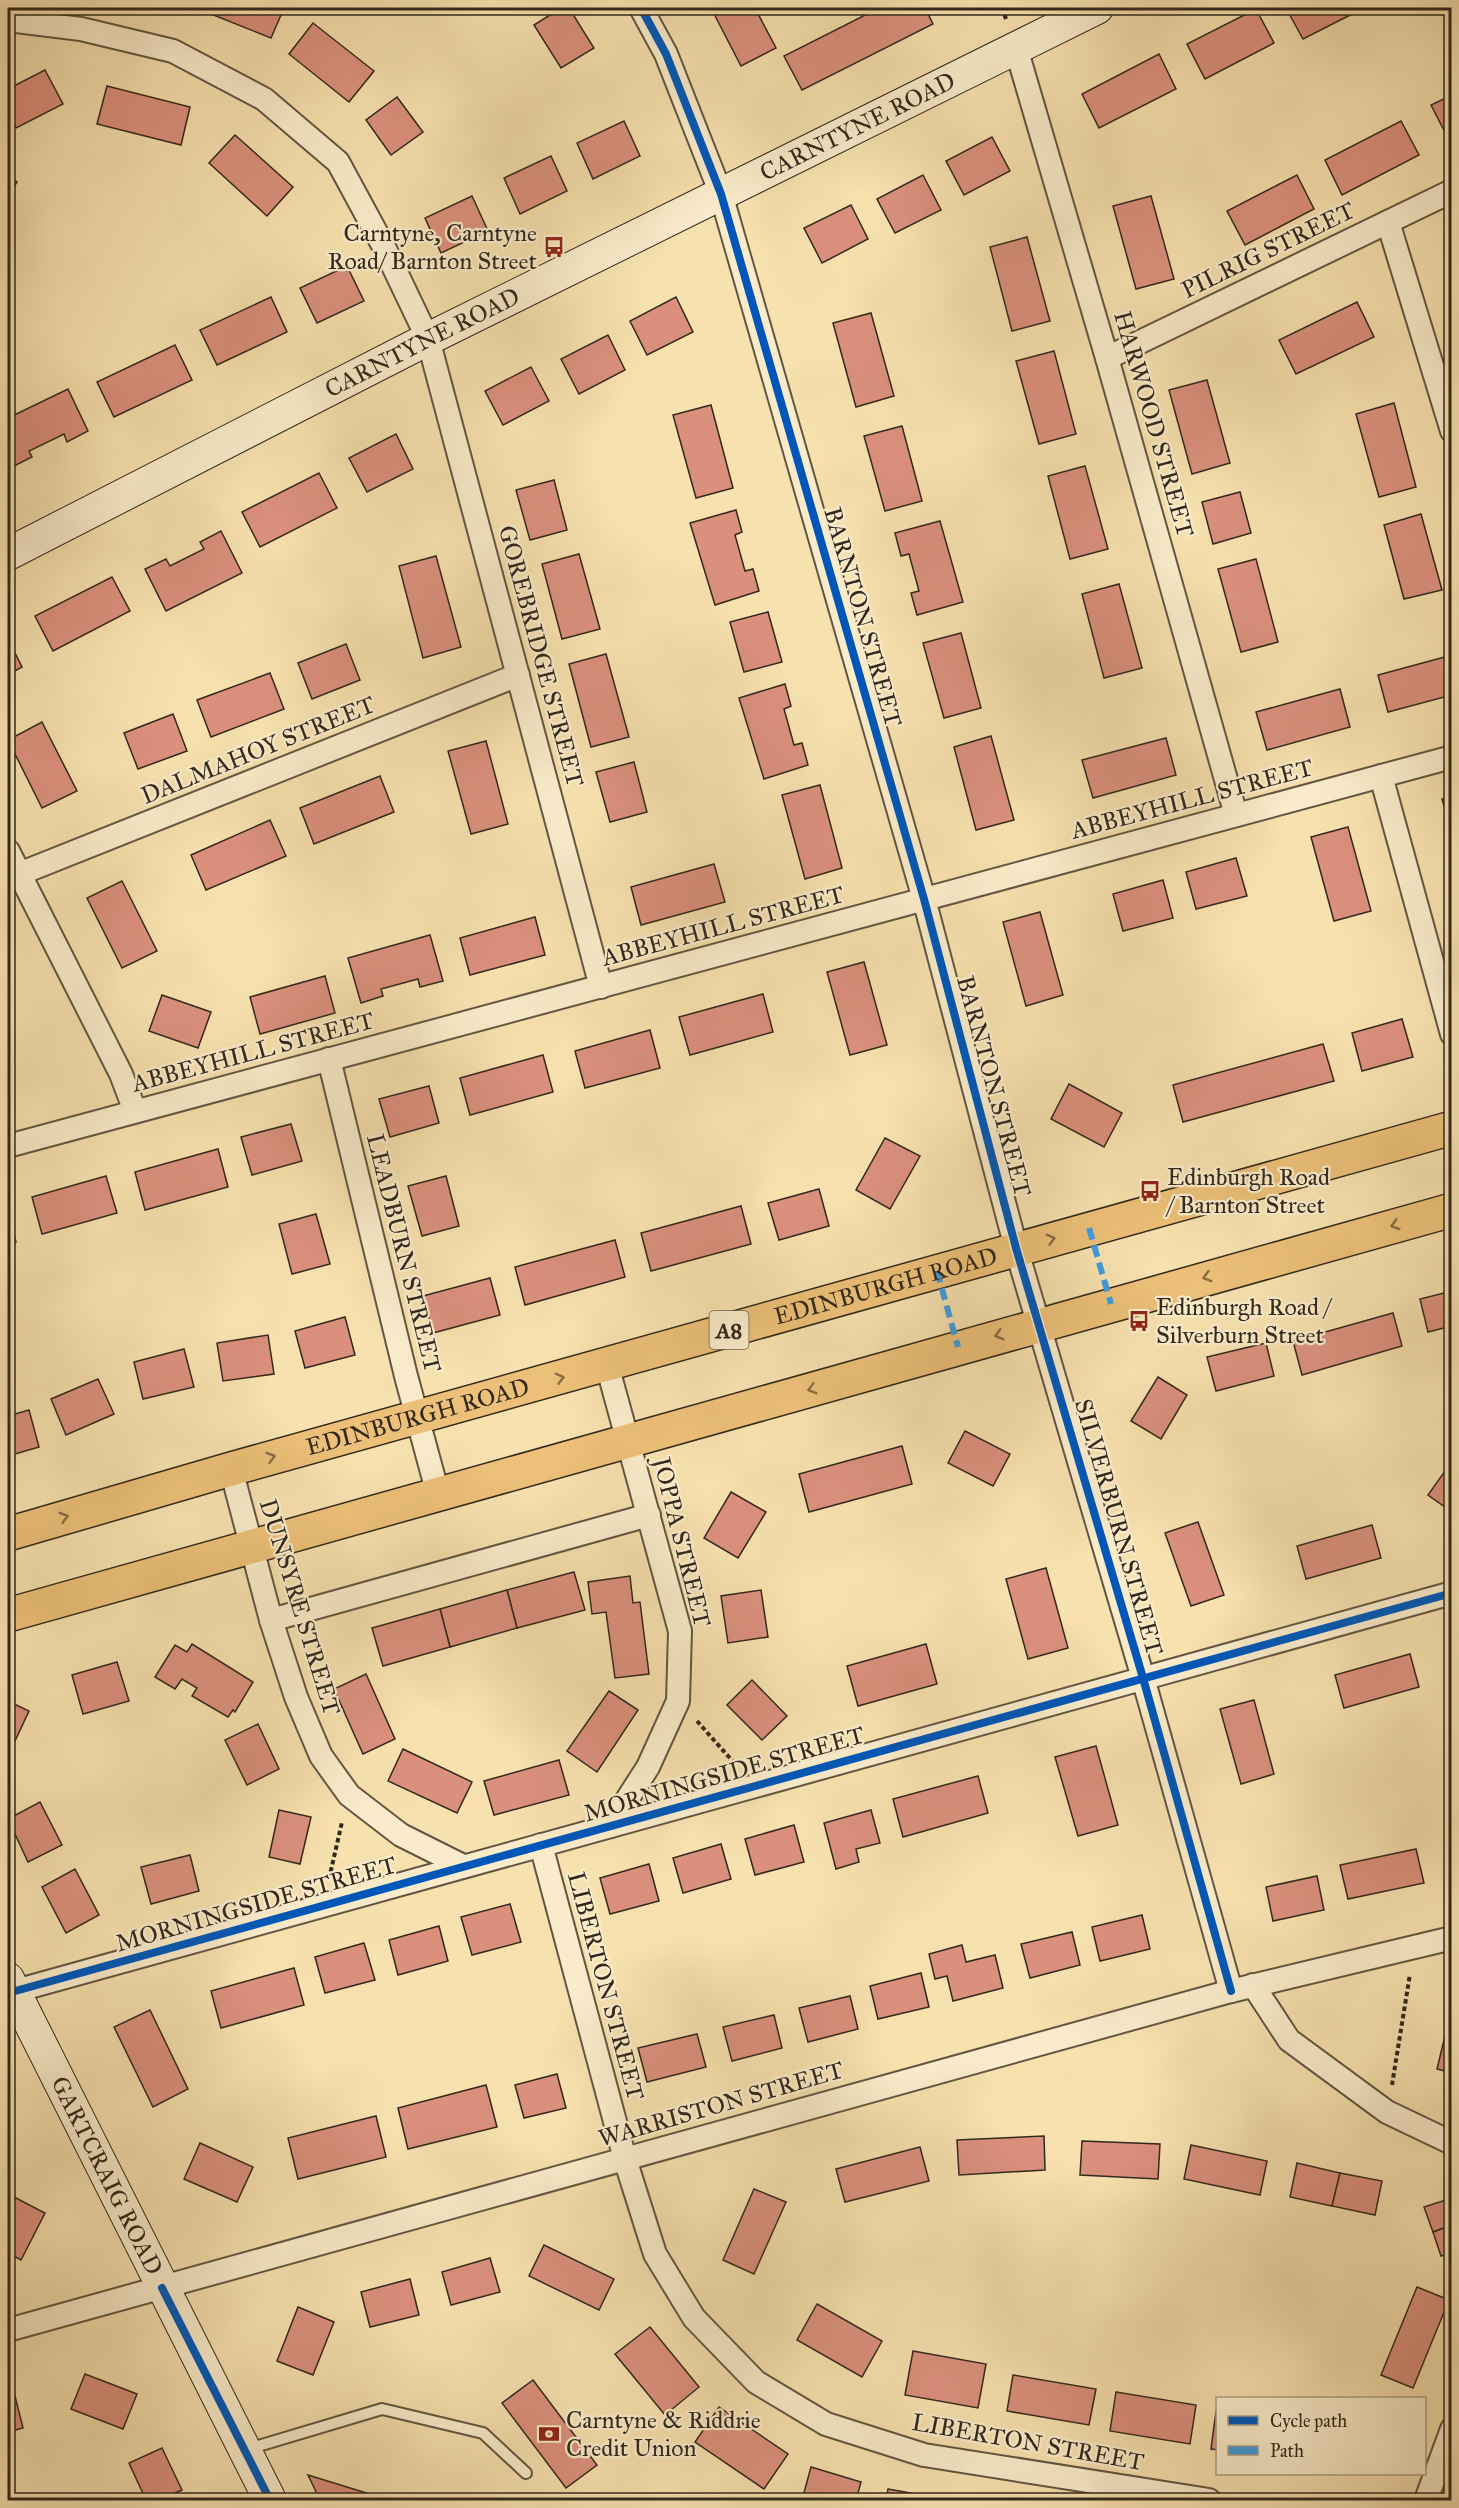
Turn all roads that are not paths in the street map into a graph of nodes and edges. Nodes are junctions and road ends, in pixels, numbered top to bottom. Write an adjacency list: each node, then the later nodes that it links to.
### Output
1 (641, 8): 6 (street, BARNTON STREET)
2 (1097, 8): 4 (street, CARNTYNE ROAD)
3 (8, 20): 8 (street, GOREBRIDGE STREET)
4 (1016, 48): 6 (street, CARNTYNE ROAD); 9 (street, HARWOOD STREET)
5 (1452, 191): 7 (street, PILRIG STREET)
6 (722, 194): 8 (street, CARNTYNE ROAD); 18 (street, BARNTON STREET)
7 (1388, 222): 9 (street, PILRIG STREET); 10 (street)
8 (428, 339): 11 (street, CARNTYNE ROAD); 12 (street, GOREBRIDGE STREET)
9 (1107, 358): 15 (street, HARWOOD STREET)
10 (1452, 431)
11 (8, 555)
12 (518, 675): 17 (street, DALMAHOY STREET); 19 (street, GOREBRIDGE STREET)
13 (1452, 757): 14 (street, ABBEYHILL STREET)
14 (1381, 776): 15 (street, ABBEYHILL STREET); 20 (street)
15 (1236, 815): 18 (street, ABBEYHILL STREET)
16 (8, 851): 17 (street)
17 (19, 874): 22 (street)
18 (924, 899): 19 (street, ABBEYHILL STREET); 26 (street, BARNTON STREET)
19 (601, 987): 21 (street, ABBEYHILL STREET)
20 (1452, 1034)
21 (329, 1059): 22 (street, ABBEYHILL STREET); 29 (street, LEADBURN STREET)
22 (135, 1111): 24 (street, ABBEYHILL STREET)
23 (1452, 1128): 26 (main road, EDINBURGH ROAD / A8, one-way to 23)
24 (8, 1146)
25 (1452, 1210): 27 (main road, one-way to 27)
26 (1016, 1248): 27 (street, SILVERBURN STREET); 28 (main road, EDINBURGH ROAD / A8)
27 (1038, 1324): 30 (main road, one-way to 30); 39 (street, SILVERBURN STREET)
28 (607, 1365): 29 (main road, EDINBURGH ROAD / A8, one-way to 28); 30 (street, JOPPA STREET)
29 (417, 1417): 31 (main road, EDINBURGH ROAD / A8, one-way to 29); 32 (street, LEADBURN STREET)
30 (629, 1441): 32 (main road); 33 (street, JOPPA STREET)
31 (231, 1469): 34 (main road, EDINBURGH ROAD / A8, one-way to 31); 35 (street, DUNSYRE STREET)
32 (438, 1494): 35 (main road)
33 (649, 1515): 38 (street); 40 (street, JOPPA STREET)
34 (8, 1534)
35 (251, 1545): 37 (main road); 38 (street, DUNSYRE STREET)
36 (1452, 1593): 39 (street, MORNINGSIDE STREET)
37 (8, 1615)
38 (271, 1620): 42 (street, DUNSYRE STREET)
39 (1143, 1678): 40 (street, MORNINGSIDE STREET); 46 (street, SILVERBURN STREET)
40 (610, 1826): 41 (street, MORNINGSIDE STREET)
41 (541, 1845): 42 (street, MORNINGSIDE STREET); 48 (street, LIBERTON STREET)
42 (463, 1866): 45 (street, MORNINGSIDE STREET)
43 (1452, 1938): 44 (street, WARRISTON STREET)
44 (1253, 1985): 46 (street, WARRISTON STREET); 47 (street)
45 (10, 1988): 49 (street, GARTCRAIG ROAD)
46 (1231, 1990): 48 (street, WARRISTON STREET)
47 (1452, 2143)
48 (625, 2159): 49 (street, WARRISTON STREET); 55 (street, LIBERTON STREET)
49 (162, 2288): 50 (street, WARRISTON STREET); 52 (street, GARTCRAIG ROAD)
50 (8, 2330)
51 (1452, 2429): 56 (street)
52 (244, 2450): 53 (lane); 54 (street, GARTCRAIG ROAD)
53 (526, 2474)
54 (270, 2500)
55 (1209, 2500)
56 (1426, 2500)

